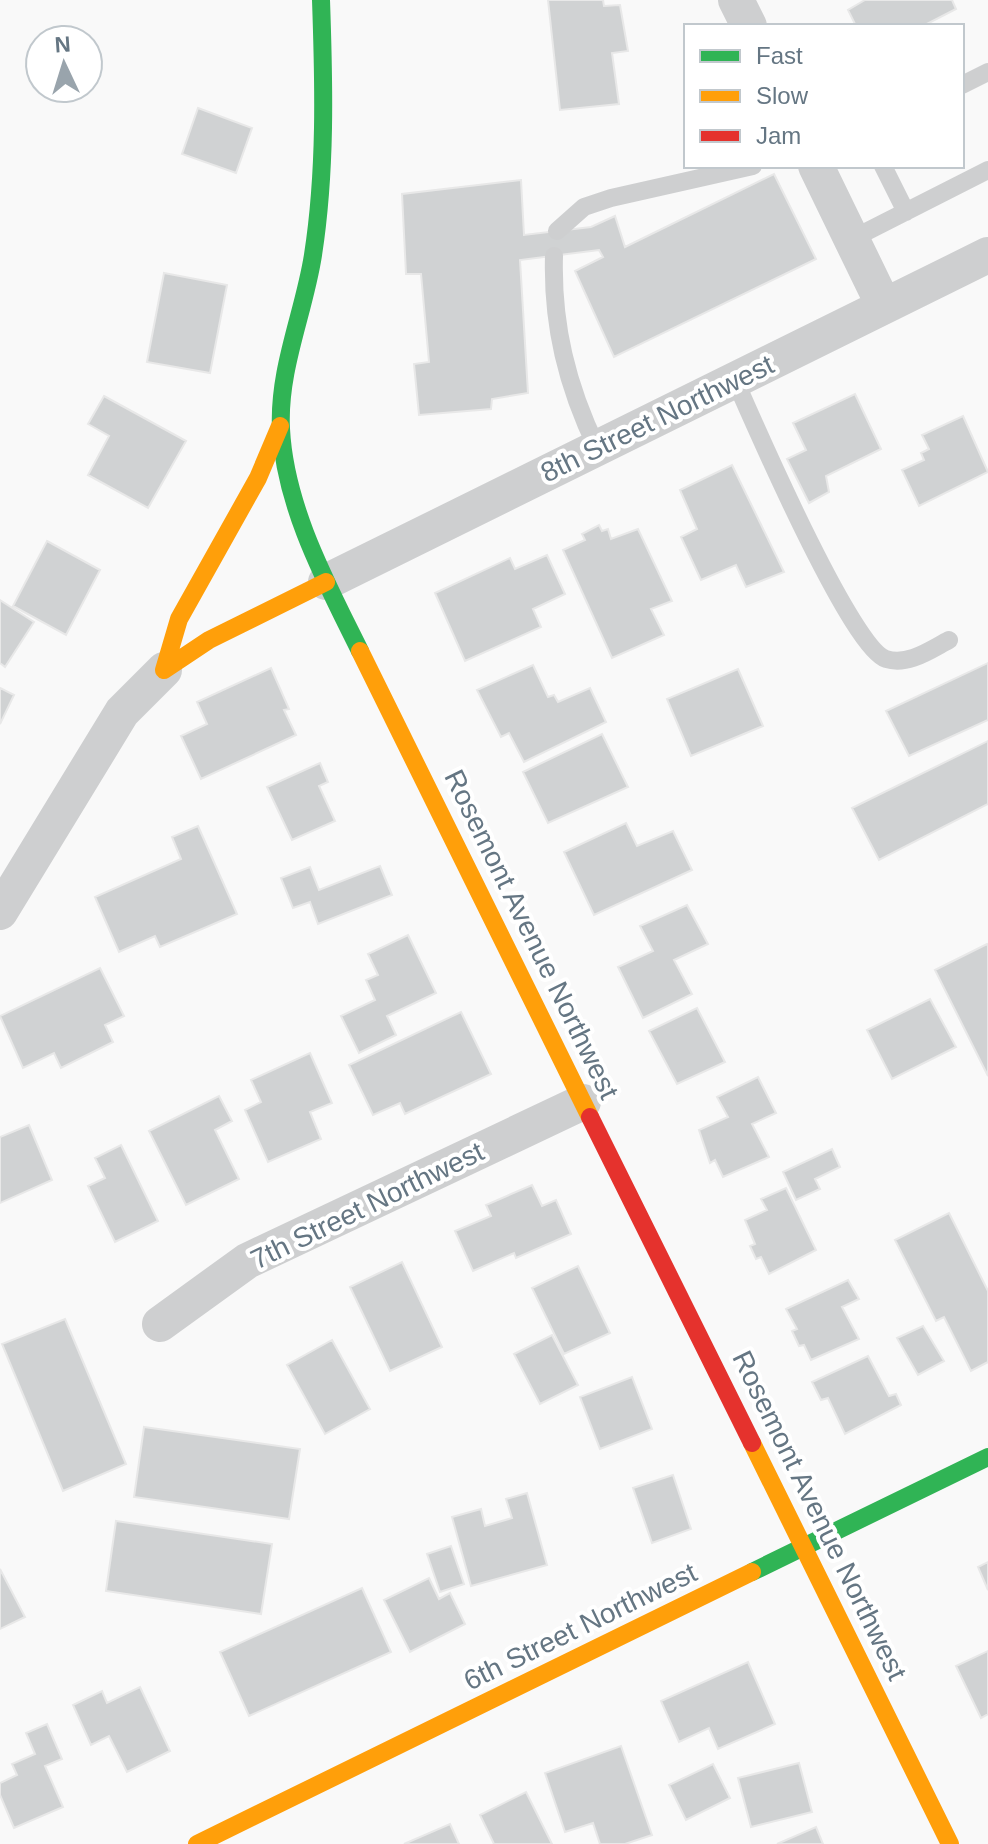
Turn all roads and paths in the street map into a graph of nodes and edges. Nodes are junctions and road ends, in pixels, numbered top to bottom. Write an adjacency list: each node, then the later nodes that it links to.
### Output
1 (321, 0): 17 (street, Rosemont Avenue Northwest)
2 (736, 0): 3 (street)
3 (748, 24)
4 (988, 72): 5 (lane)
5 (964, 84)
6 (744, 168): 11 (lane)
7 (817, 168): 12 (street)
8 (884, 168): 10 (lane)
9 (988, 170): 10 (lane)
10 (906, 212): 12 (lane)
11 (557, 231)
12 (852, 239): 15 (street)
13 (988, 255): 15 (street, 8th Street Northwest)
14 (554, 256): 18 (lane)
15 (884, 306): 16 (street, 8th Street Northwest)
16 (735, 380): 18 (street, 8th Street Northwest); 20 (lane)
17 (280, 426): 19 (street, Rosemont Avenue Northwest); 21 (street)
18 (597, 448): 19 (street, 8th Street Northwest)
19 (326, 582): 21 (street); 23 (street, Rosemont Avenue Northwest)
20 (949, 640)
21 (164, 670): 22 (street)
22 (0, 912)
23 (583, 1102): 24 (street, 7th Street Northwest); 26 (street, Rosemont Avenue Northwest)
24 (160, 1324)
25 (988, 1457): 26 (street, 6th Street Northwest)
26 (806, 1547): 27 (street, 6th Street Northwest); 28 (street, Rosemont Avenue Northwest)
27 (197, 1844)
28 (950, 1844)

